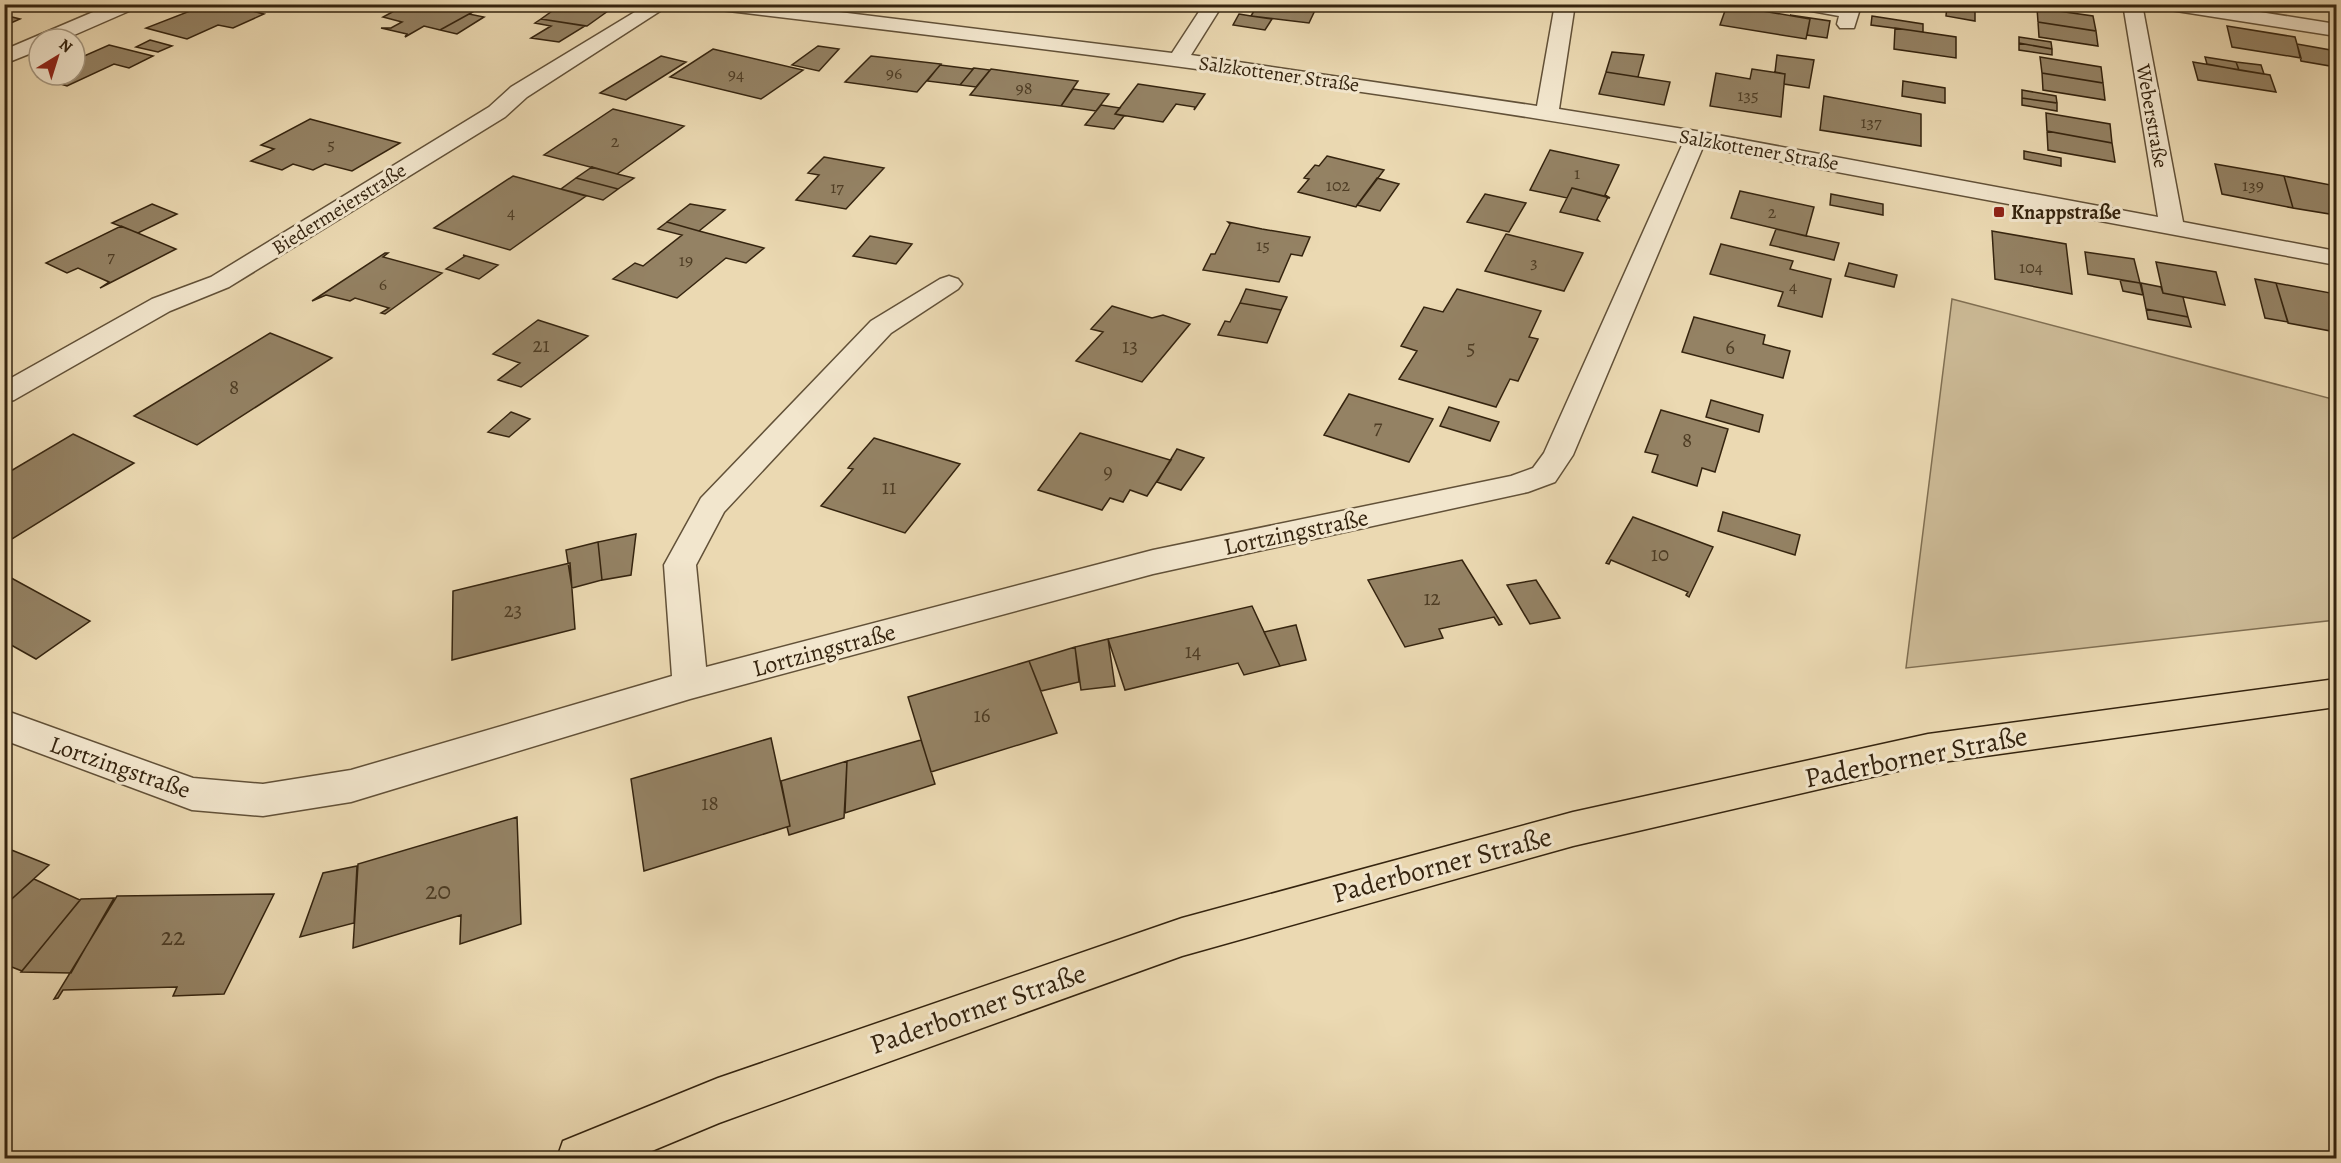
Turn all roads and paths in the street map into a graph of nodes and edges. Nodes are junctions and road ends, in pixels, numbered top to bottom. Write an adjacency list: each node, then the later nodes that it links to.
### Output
1 (129, 4): 12 (street)
2 (662, 4): 22 (street, Biedermeierstraße)
3 (720, 4): 11 (street, Salzkottener Straße)
4 (917, 4): 11 (street)
5 (1214, 4): 16 (street, Salzkottener Straße)
6 (1565, 4): 17 (street)
7 (1802, 4): 10 (street)
8 (2132, 4): 19 (street, Weberstraße)
9 (2170, 4): 13 (street)
10 (1847, 24)
11 (903, 26): 16 (street, Salzkottener Straße)
12 (76, 27)
13 (2337, 30)
14 (27, 48): 15 (street)
15 (4, 58)
16 (1178, 60): 17 (street, Salzkottener Straße)
17 (1547, 113): 18 (street, Salzkottener Straße)
18 (1696, 138): 19 (street, Salzkottener Straße); 23 (street, Lortzingstraße)
19 (2172, 227): 20 (street, Salzkottener Straße)
20 (2337, 258)
21 (949, 284): 23 (street)
22 (4, 394)
23 (690, 685): 25 (street, Lortzingstraße)
24 (2337, 693): 26 (main road, Paderborner Straße)
25 (4, 725)
26 (580, 1158)

